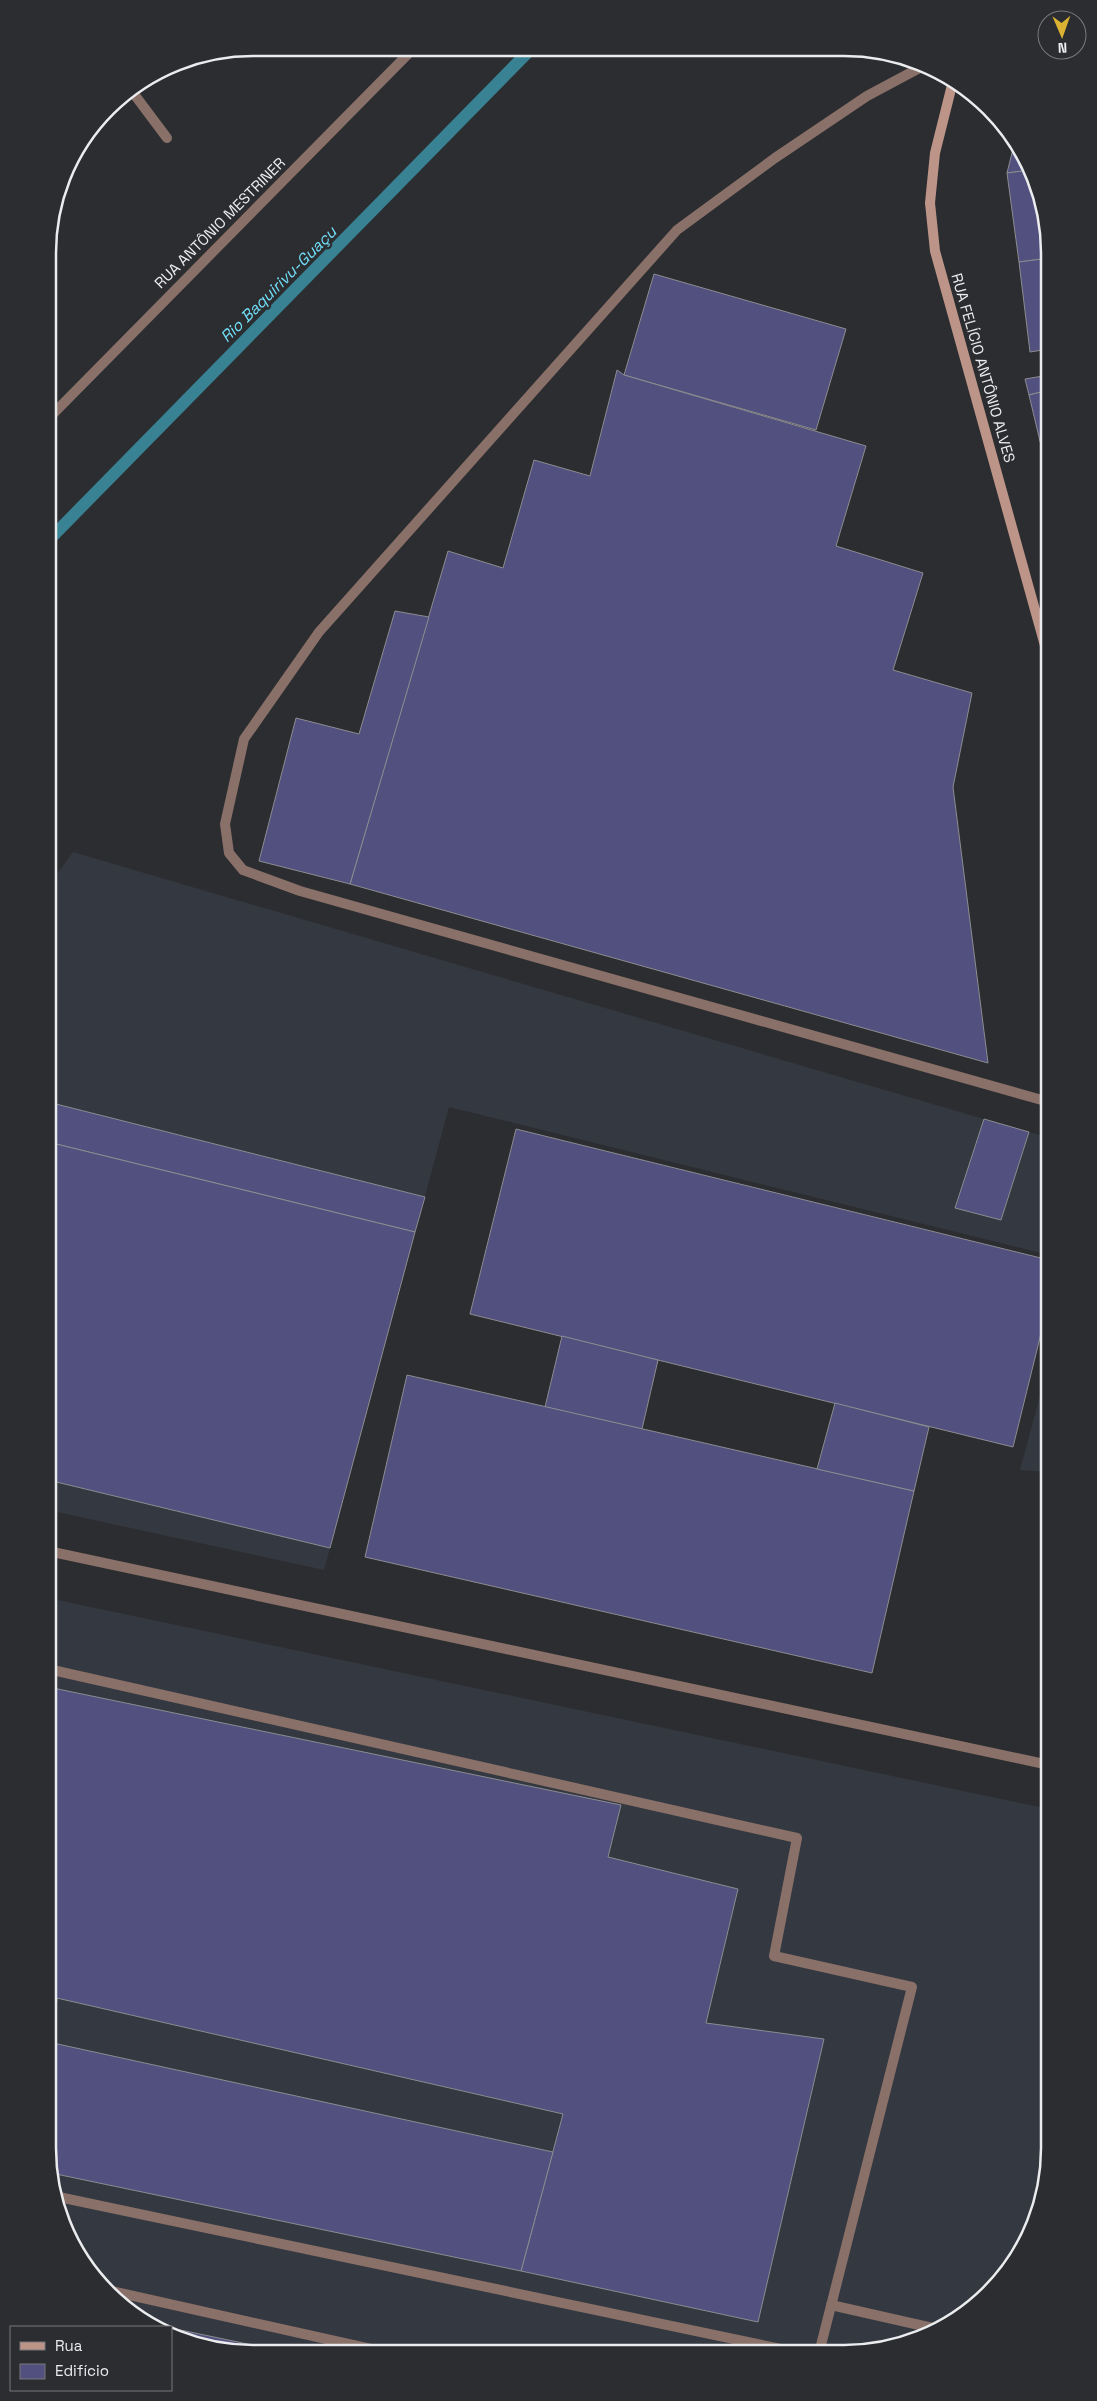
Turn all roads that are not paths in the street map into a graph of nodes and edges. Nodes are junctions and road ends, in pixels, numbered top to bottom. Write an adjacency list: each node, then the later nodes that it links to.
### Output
1 (406, 56): 6 (street, RUA ANTÔNIO MESTRINER)
2 (916, 70): 8 (street)
3 (951, 88): 7 (main road, RUA FELÍCIO ANTÔNIO ALVES)
4 (135, 95): 5 (street)
5 (167, 138)
6 (56, 410)
7 (1041, 631)
8 (1041, 1100)
9 (56, 1553): 11 (street)
10 (56, 1671): 14 (street)
11 (1041, 1763)
12 (63, 2198): 17 (street)
13 (120, 2293): 16 (street)
14 (832, 2305): 15 (street); 18 (street)
15 (926, 2326)
16 (353, 2345)
17 (762, 2345)
18 (821, 2345)

